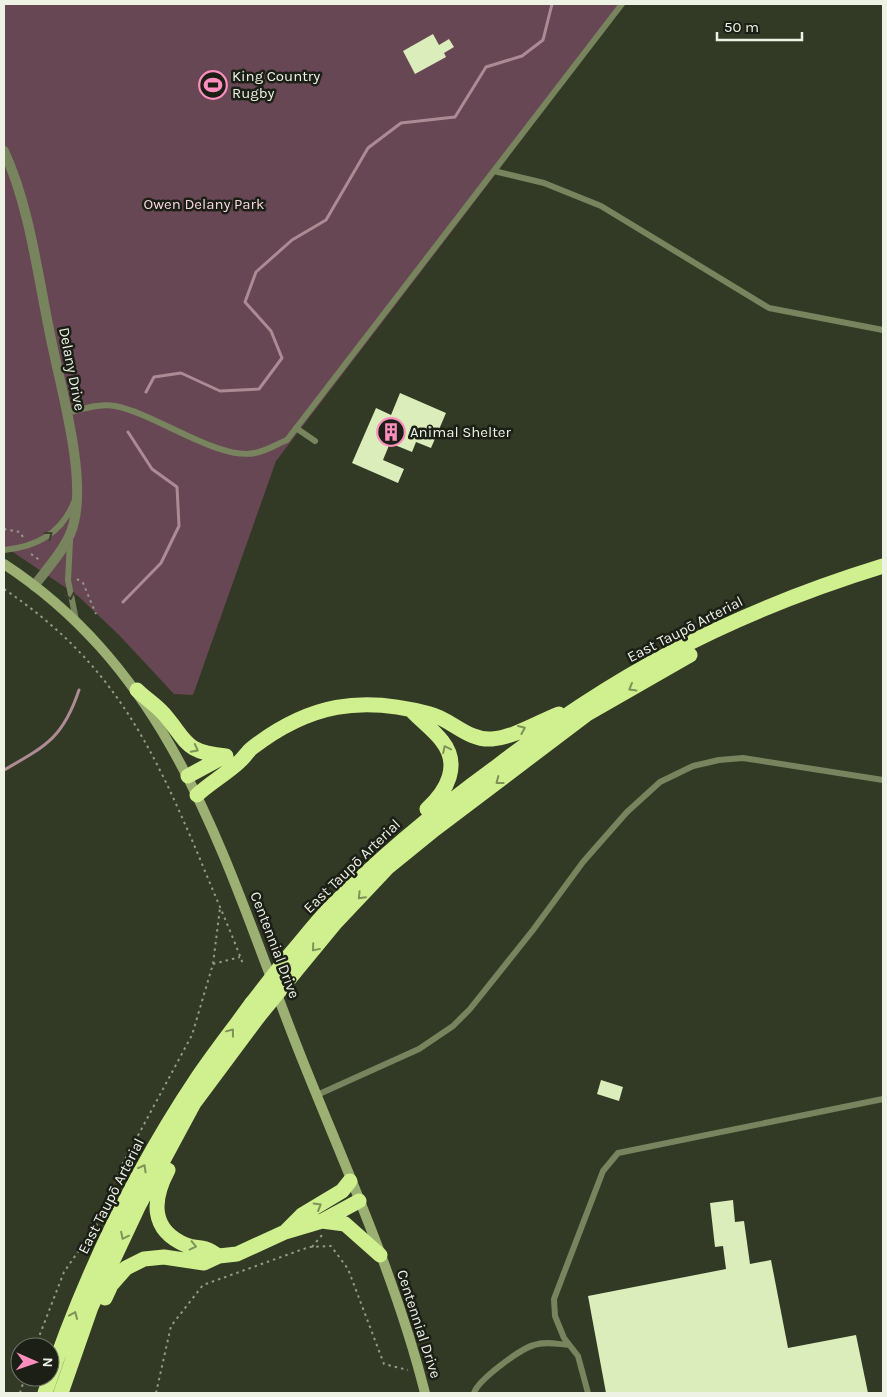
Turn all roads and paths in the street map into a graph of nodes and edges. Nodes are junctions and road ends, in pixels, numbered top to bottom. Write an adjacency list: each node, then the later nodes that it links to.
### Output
1 (622, 4): 3 (lane)
2 (4, 151): 5 (street, Delany Drive)
3 (494, 171): 4 (lane); 6 (lane)
4 (883, 330)
5 (66, 413): 6 (lane); 8 (street, Delany Drive)
6 (296, 428): 7 (lane)
7 (314, 441)
8 (78, 491): 10 (street, Delany Drive); 12 (lane, one-way to 8)
9 (4, 529): 11 (path)
10 (70, 535): 19 (street, Delany Drive); 22 (lane, one-way to 22)
11 (25, 543)
12 (4, 550)
13 (27, 550): 14 (path)
14 (43, 563)
15 (4, 564): 19 (main road, Centennial Drive)
16 (883, 566): 24 (highway, East Taupō Arterial)
17 (883, 574): 36 (highway, East Taupō Arterial, one-way to 36, bridge)
18 (70, 578): 21 (path)
19 (34, 586): 22 (main road, Centennial Drive)
20 (4, 589): 32 (path)
21 (96, 614)
22 (76, 623): 23 (main road, Centennial Drive)
23 (137, 690): 27 (highway, one-way to 27); 28 (main road, Centennial Drive)
24 (586, 702): 25 (highway, one-way to 24); 31 (highway, East Taupō Arterial)
25 (411, 710): 26 (highway); 31 (highway, one-way to 25)
26 (250, 749): 27 (highway); 30 (highway)
27 (226, 756): 28 (highway)
28 (188, 776): 30 (main road, Centennial Drive)
29 (883, 780): 38 (lane)
30 (197, 795): 38 (main road, Centennial Drive)
31 (344, 894): 36 (highway, East Taupō Arterial, bridge)
32 (220, 908): 33 (path); 34 (path)
33 (241, 957): 34 (path); 35 (path)
34 (213, 964): 42 (path)
35 (243, 964)
36 (255, 1010): 37 (highway, East Taupō Arterial); 52 (highway, East Taupō Arterial, one-way to 36)
37 (247, 1030): 47 (highway, one-way to 47); 53 (highway, East Taupō Arterial, one-way to 53)
38 (317, 1095): 40 (main road, Centennial Drive)
39 (883, 1099): 49 (lane)
40 (350, 1181): 41 (main road, Centennial Drive); 45 (highway, one-way to 40)
41 (358, 1201): 44 (highway); 46 (main road, Centennial Drive)
42 (106, 1210)
43 (101, 1219): 48 (path)
44 (322, 1222): 45 (highway); 46 (highway)
45 (285, 1232): 47 (highway)
46 (380, 1255): 50 (main road, Centennial Drive)
47 (219, 1256): 53 (highway)
48 (39, 1337)
49 (569, 1345): 51 (lane); 56 (lane)
50 (420, 1373): 54 (path); 55 (main road, Centennial Drive)
51 (586, 1392)
52 (45, 1393)
53 (62, 1393)
54 (156, 1393)
55 (425, 1393)
56 (474, 1393)

